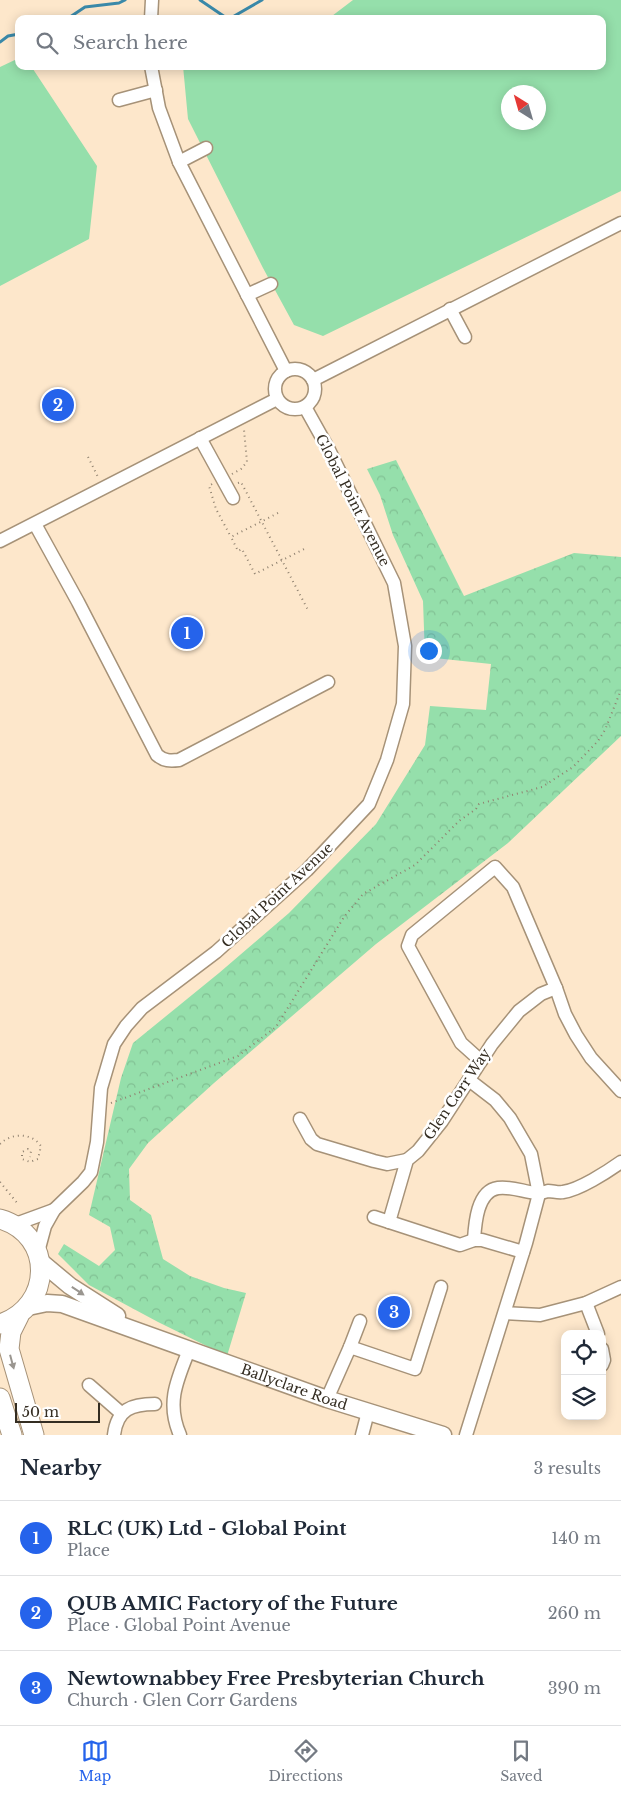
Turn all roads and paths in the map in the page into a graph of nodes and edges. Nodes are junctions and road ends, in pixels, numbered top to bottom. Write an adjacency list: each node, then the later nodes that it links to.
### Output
1 (152, 0): 2 (street)
2 (151, 15)
3 (152, 70): 4 (street)
4 (156, 90): 5 (street); 7 (street)
5 (119, 100)
6 (206, 148): 7 (street)
7 (179, 162): 10 (street)
8 (621, 223): 11 (street)
9 (271, 284): 10 (street)
10 (246, 296): 13 (street)
11 (450, 309): 12 (street); 14 (street)
12 (465, 337)
13 (286, 370): 14 (street); 15 (street)
14 (314, 380): 16 (street)
15 (277, 399): 16 (street); 17 (street)
16 (305, 407): 35 (street, Global Point Avenue)
17 (200, 438): 21 (street); 24 (street)
18 (88, 457): 19 (path)
19 (97, 474)
20 (232, 481): 23 (path)
21 (233, 498)
22 (278, 513): 23 (path)
23 (262, 522): 27 (path); 27 (path)
24 (35, 524): 25 (street); 29 (street)
25 (0, 541)
26 (306, 548): 27 (path)
27 (282, 560): 28 (path)
28 (309, 612)
29 (328, 682)
30 (621, 690): 35 (path)
31 (556, 988): 32 (street, Glen Corr Way); 32 (street); 34 (street)
32 (481, 1061): 33 (street, Glen Corr Way)
33 (469, 1080): 39 (street, Glen Corr Way); 42 (street)
34 (621, 1091)
35 (99, 1106): 44 (street, Global Point Avenue)
36 (300, 1119): 39 (street)
37 (0, 1144): 38 (path)
38 (30, 1157)
39 (407, 1160): 47 (street, Glen Corr Way)
40 (621, 1162): 42 (street)
41 (0, 1182): 43 (path)
42 (539, 1194): 48 (street); 49 (street)
43 (18, 1204)
44 (54, 1210): 46 (street, Global Point Avenue); 50 (street, Global Point Avenue)
45 (374, 1217): 47 (street)
46 (7, 1222): 50 (highway)
47 (388, 1222): 48 (street)
48 (474, 1240): 49 (street)
49 (523, 1252): 55 (street)
50 (39, 1256): 54 (highway); 59 (main road, Ballyclare Road, one-way to 59)
51 (441, 1287): 60 (street)
52 (621, 1287): 53 (street)
53 (586, 1303): 55 (street); 58 (street)
54 (23, 1311): 57 (highway); 59 (main road, Ballyclare Road); 69 (highway, one-way to 69)
55 (505, 1313): 74 (street)
56 (360, 1321): 60 (street)
57 (0, 1324)
58 (596, 1330)
59 (147, 1334): 61 (main road, Ballyclare Road)
60 (350, 1347): 64 (street)
61 (189, 1350): 64 (main road, Ballyclare Road); 71 (street)
62 (89, 1385): 67 (street)
63 (0, 1398): 68 (highway)
64 (327, 1399): 66 (main road, Ballyclare Road)
65 (156, 1404): 67 (street)
66 (368, 1412): 72 (street); 73 (main road, Ballyclare Road)
67 (121, 1413): 70 (street)
68 (12, 1435)
69 (34, 1435)
70 (114, 1435)
71 (180, 1435)
72 (362, 1435)
73 (443, 1435)
74 (466, 1435)

